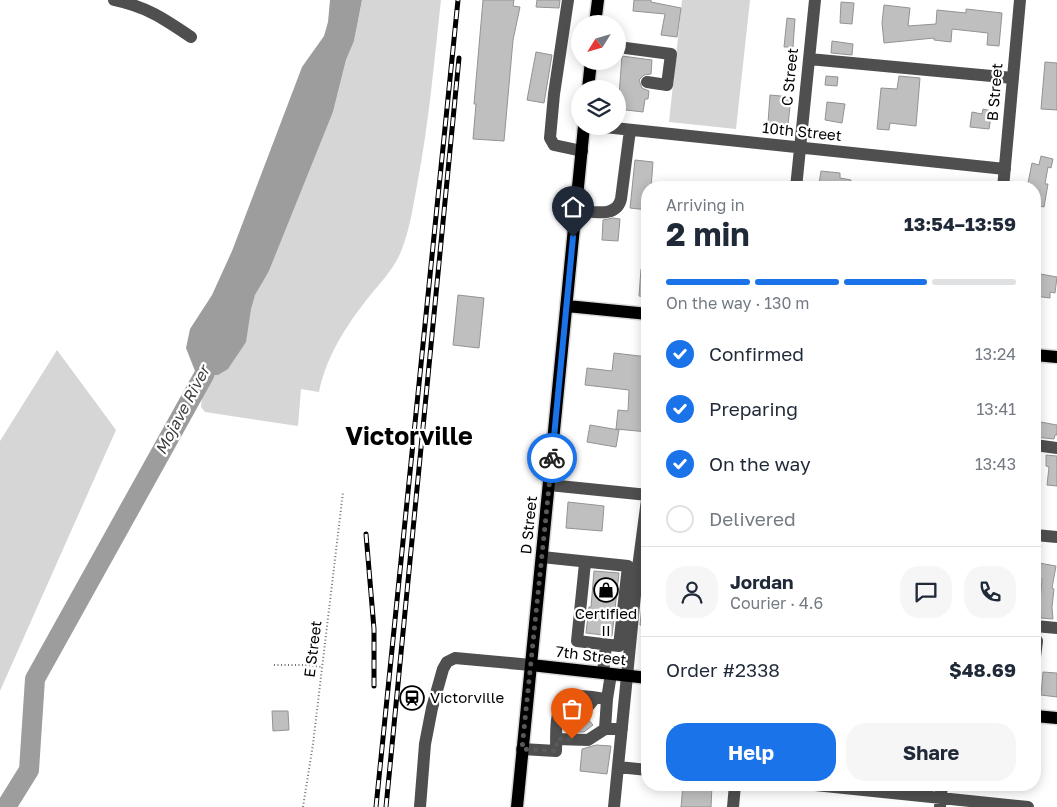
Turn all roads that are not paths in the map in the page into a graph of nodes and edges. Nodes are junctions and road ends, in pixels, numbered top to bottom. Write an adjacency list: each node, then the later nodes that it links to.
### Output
1 (114, 0): 7 (street)
2 (568, 0): 16 (street)
3 (598, 0): 6 (main road)
4 (815, 0): 9 (street, C Street)
5 (1020, 0): 10 (street, B Street)
6 (596, 15)
7 (191, 37)
8 (626, 48): 11 (street)
9 (809, 59): 10 (street); 15 (street, C Street)
10 (1013, 78): 17 (street, B Street)
11 (648, 82)
12 (626, 130): 13 (street, 10th Street)
13 (630, 130): 15 (street, 10th Street); 20 (street)
14 (583, 135): 16 (main road, D Street)
15 (799, 148): 17 (street, 10th Street); 18 (street, C Street)
16 (582, 151): 20 (main road, D Street)
17 (1005, 169): 19 (street, B Street)
18 (797, 181)
19 (1004, 181)
20 (576, 210): 21 (main road, D Street)
21 (567, 306): 22 (main road); 27 (main road, D Street)
22 (641, 313)
23 (1041, 356): 24 (main road)
24 (1057, 357)
25 (1041, 446): 26 (street)
26 (1057, 448)
27 (549, 486): 28 (street); 31 (main road, D Street)
28 (641, 494)
29 (1041, 536): 30 (street)
30 (1057, 537)
31 (542, 557): 32 (street); 37 (main road, D Street)
32 (585, 563): 36 (street); 36 (street)
33 (641, 590): 39 (street)
34 (1041, 627): 35 (street)
35 (1057, 628)
36 (606, 644): 38 (street)
37 (531, 665): 38 (main road, 7th Street); 48 (main road, D Street); 54 (street)
38 (607, 674): 39 (main road, 7th Street); 41 (street)
39 (627, 676): 40 (main road, 7th Street); 47 (street)
40 (641, 677)
41 (601, 699): 42 (street); 45 (street); 46 (street)
42 (582, 714)
43 (1041, 717): 44 (main road)
44 (1057, 718)
45 (605, 729): 46 (street); 47 (street)
46 (561, 730): 48 (street)
47 (622, 730): 49 (street)
48 (522, 749): 55 (main road, D Street)
49 (618, 767): 50 (street); 56 (street)
50 (641, 769)
51 (734, 791): 57 (street)
52 (857, 791): 53 (street)
53 (941, 803): 58 (street)
54 (420, 807)
55 (517, 807)
56 (614, 807)
57 (733, 807)
58 (1028, 807)

